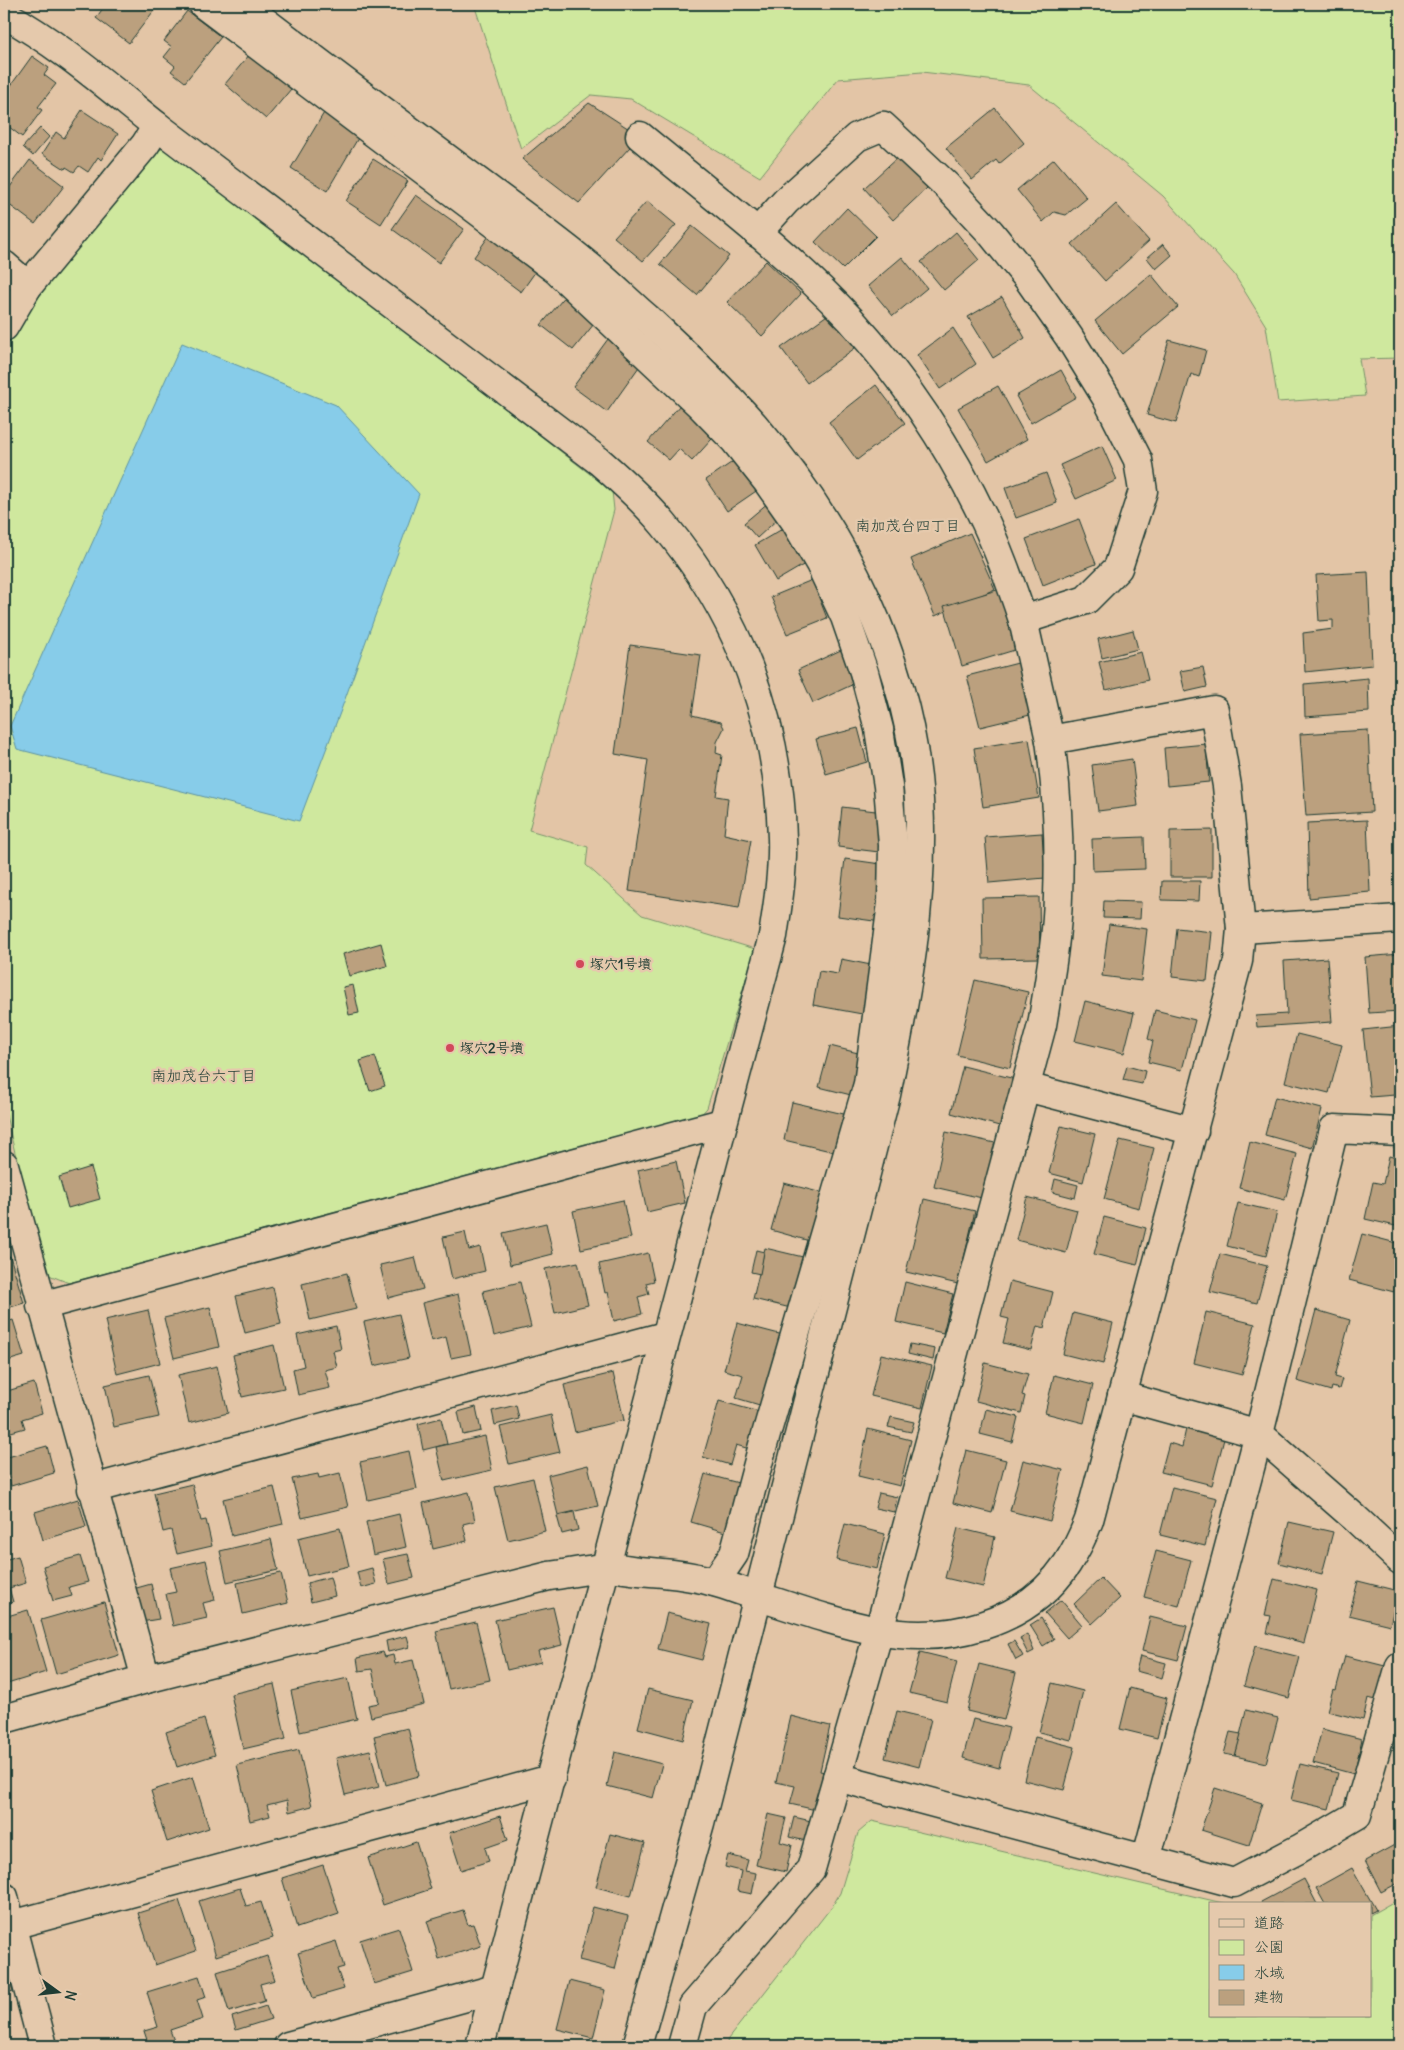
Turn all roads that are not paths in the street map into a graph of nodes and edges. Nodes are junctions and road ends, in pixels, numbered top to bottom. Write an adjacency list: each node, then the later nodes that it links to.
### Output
1 (203, 4): 26 (street)
2 (242, 4): 27 (street)
3 (4, 14): 4 (street)
4 (157, 126): 8 (street); 15 (street)
5 (640, 136): 6 (street)
6 (757, 233): 10 (street); 10 (street)
7 (4, 265): 8 (street)
8 (28, 286): 9 (street)
9 (4, 327)
10 (1024, 620): 11 (street)
11 (1050, 740): 13 (street); 14 (street)
12 (1400, 919): 13 (street)
13 (1241, 929): 16 (street)
14 (1026, 1087): 16 (street); 28 (street)
15 (722, 1123): 19 (street); 20 (street)
16 (1194, 1131): 21 (street)
17 (1400, 1132): 22 (street)
18 (4, 1165): 19 (street)
19 (42, 1306): 23 (street)
20 (665, 1336): 23 (street); 25 (street)
21 (1122, 1396): 22 (street); 28 (street)
22 (1259, 1434): 24 (street); 34 (street)
23 (92, 1489): 30 (street)
24 (1400, 1560)
25 (606, 1568): 26 (street); 30 (street); 33 (street)
26 (715, 1582): 27 (street)
27 (757, 1596): 28 (street); 41 (street)
28 (879, 1631): 32 (street)
29 (1400, 1666): 34 (street)
30 (146, 1680): 31 (street)
31 (4, 1719)
32 (837, 1777): 34 (street); 42 (street)
33 (552, 1779): 36 (street); 37 (street)
34 (1146, 1860)
35 (4, 1897): 36 (street)
36 (12, 1925): 38 (street)
37 (495, 1990): 39 (street); 40 (street)
38 (43, 2046)
39 (288, 2046)
40 (480, 2046)
41 (637, 2046)
42 (682, 2046)

